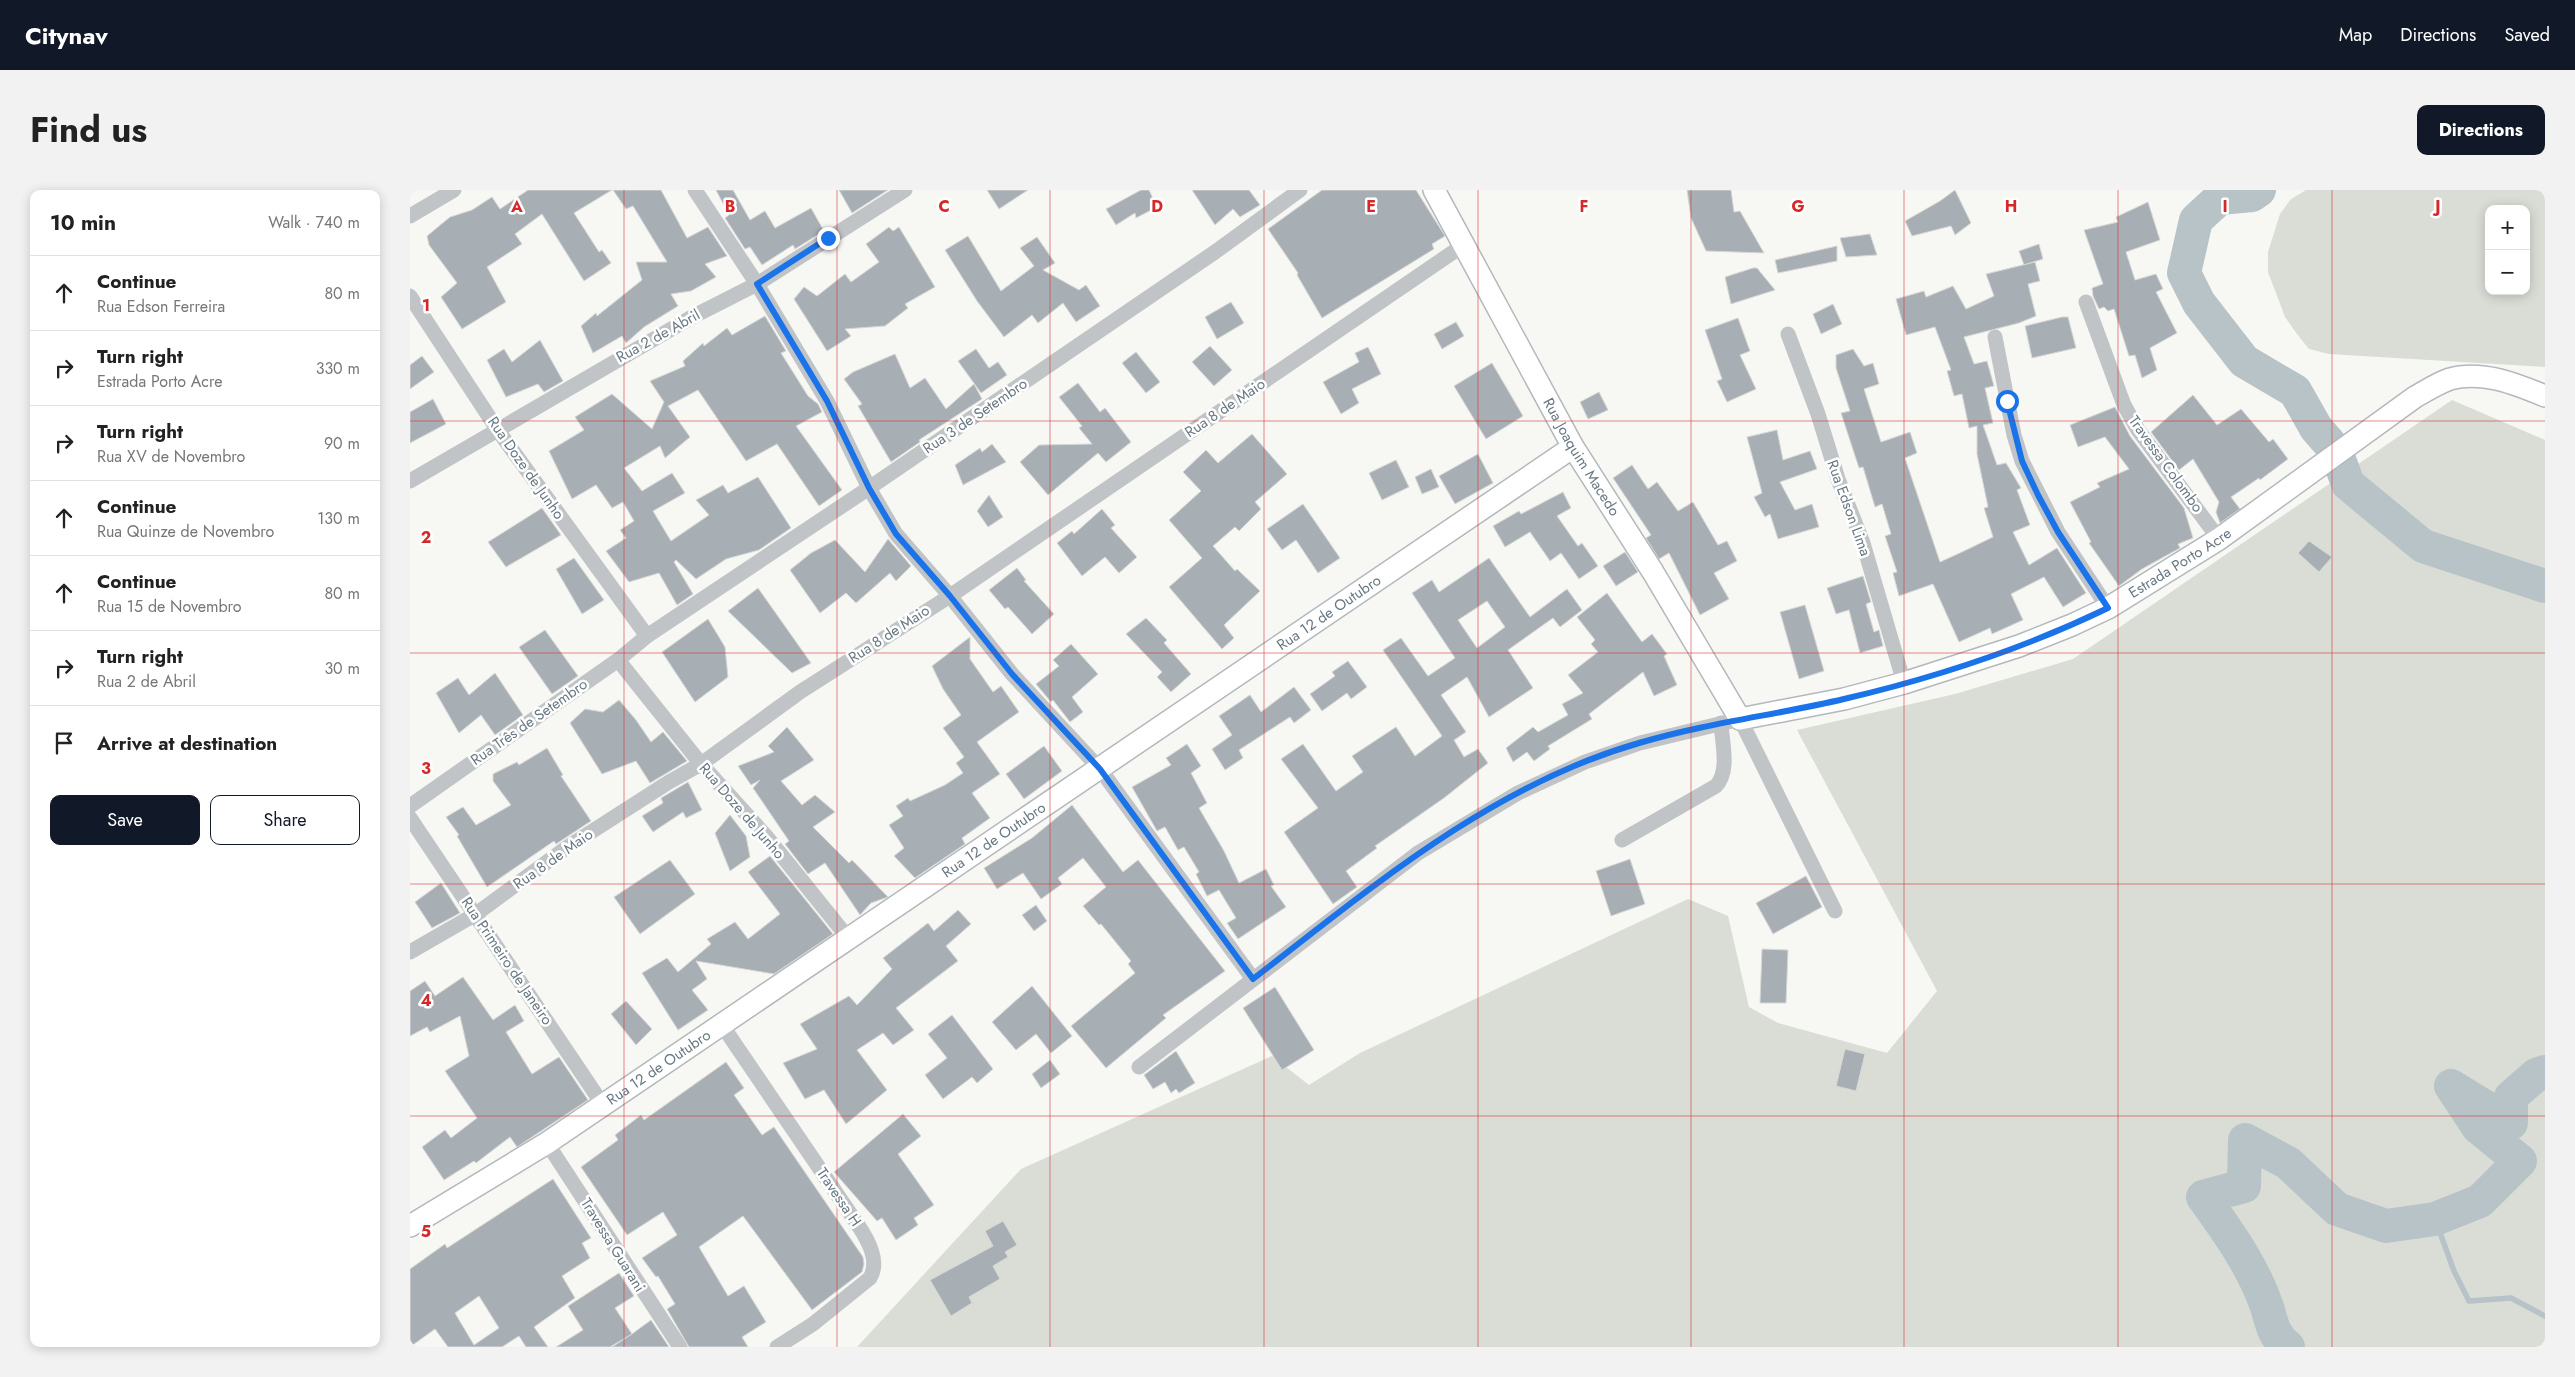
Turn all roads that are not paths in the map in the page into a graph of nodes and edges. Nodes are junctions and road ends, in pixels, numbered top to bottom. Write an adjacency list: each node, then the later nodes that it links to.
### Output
1 (454, 190): 6 (street)
2 (695, 190): 8 (street)
3 (905, 190): 8 (street, Rua 2 de Abril)
4 (1300, 190): 17 (street, Rua 3 de Setembro)
5 (1434, 190): 7 (street, Rua Joaquim Macedo)
6 (410, 216)
7 (1465, 244): 15 (street, Rua Joaquim Macedo); 19 (street, Rua 8 de Maio)
8 (757, 284): 14 (street, Rua 2 de Abril); 17 (street)
9 (410, 296): 14 (street, Rua Doze de Junho)
10 (2086, 302): 18 (street, Travessa Colombo)
11 (1788, 334): 23 (street, Rua Edson Lima)
12 (1995, 337): 20 (street)
13 (2545, 396): 18 (street, Estrada Porto Acre)
14 (497, 428): 16 (street, Rua 2 de Abril); 21 (street, Rua Doze de Junho)
15 (1573, 447): 24 (street, Rua Joaquim Macedo); 26 (street, Rua 12 de Outubro)
16 (410, 482)
17 (869, 488): 19 (street); 21 (street, Rua 3 de Setembro)
18 (2219, 539): 20 (street, Estrada Porto Acre)
19 (950, 596): 25 (street, Rua 8 de Maio); 26 (street)
20 (2108, 608): 23 (street, Estrada Porto Acre)
21 (646, 636): 22 (street, Rua Três de Setembro)
22 (618, 660): 25 (street, Rua Doze de Junho); 27 (street, Rua Três de Setembro)
23 (1904, 683): 24 (street, Estrada Porto Acre)
24 (1730, 721): 29 (street); 30 (street); 34 (street, Estrada Porto Acre)
25 (701, 764): 31 (street, Rua 8 de Maio); 32 (street, Rua Doze de Junho)
26 (1100, 769): 32 (street, Rua 12 de Outubro); 34 (street)
27 (410, 806)
28 (410, 818): 31 (street, Rua Primeiro de Janeiro)
29 (1622, 840)
30 (1835, 911)
31 (476, 914): 33 (street, Rua 8 de Maio); 37 (street, Rua Primeiro de Janeiro)
32 (849, 939): 35 (street, Rua 12 de Outubro)
33 (410, 952)
34 (1253, 979): 36 (street, Estrada Porto Acre)
35 (722, 1025): 37 (street, Rua 12 de Outubro); 41 (street, Travessa H)
36 (1139, 1068)
37 (603, 1105): 38 (street, Rua 12 de Outubro)
38 (547, 1143): 39 (street, Rua 12 de Outubro); 40 (street, Travessa Guarani)
39 (410, 1226)
40 (680, 1347)
41 (777, 1347)

